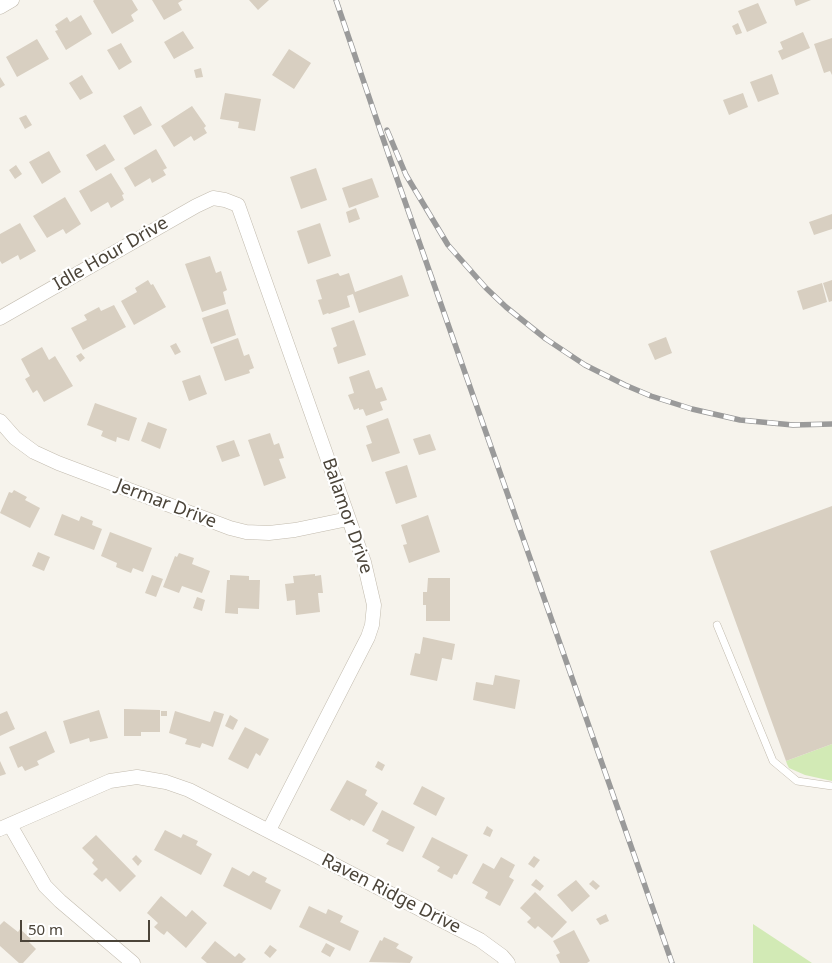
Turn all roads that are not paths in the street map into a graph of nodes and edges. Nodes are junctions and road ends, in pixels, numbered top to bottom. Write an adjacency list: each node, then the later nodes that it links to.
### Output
1 (12, 0): 2 (street)
2 (0, 7)
3 (225, 200): 4 (street, Idle Hour Drive); 6 (street, Balamor Drive)
4 (0, 318)
5 (0, 421): 6 (street, Jermar Drive)
6 (348, 519): 10 (street, Balamor Drive)
7 (717, 624): 8 (lane)
8 (832, 786)
9 (5, 827): 10 (street, Raven Ridge Drive); 11 (street)
10 (269, 830): 12 (street, Raven Ridge Drive)
11 (133, 963)
12 (508, 963)

